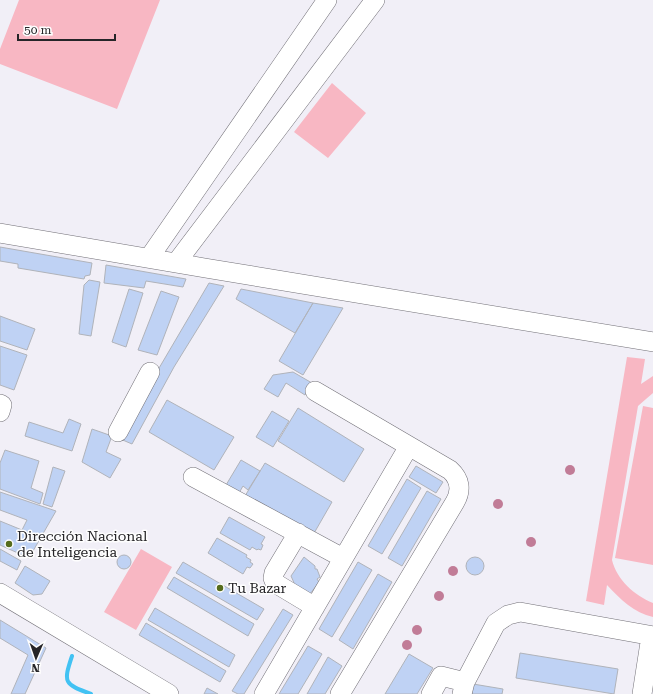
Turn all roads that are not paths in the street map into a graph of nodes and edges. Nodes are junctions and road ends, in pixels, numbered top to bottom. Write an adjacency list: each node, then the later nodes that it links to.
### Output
1 (328, 0): 4 (street)
2 (375, 0): 5 (street)
3 (0, 233): 4 (street)
4 (149, 258): 5 (street)
5 (176, 263): 6 (street)
6 (653, 342)
7 (150, 372): 9 (street)
8 (316, 391): 10 (street)
9 (118, 432)
10 (410, 446): 13 (street); 20 (street)
11 (193, 477): 12 (street)
12 (298, 533): 13 (street); 15 (street)
13 (344, 558): 15 (street)
14 (0, 593): 18 (street)
15 (315, 607): 19 (street)
16 (652, 636): 17 (street); 22 (street)
17 (464, 688): 21 (street)
18 (169, 694)
19 (264, 694)
20 (340, 694)
21 (431, 694)
22 (642, 694)

